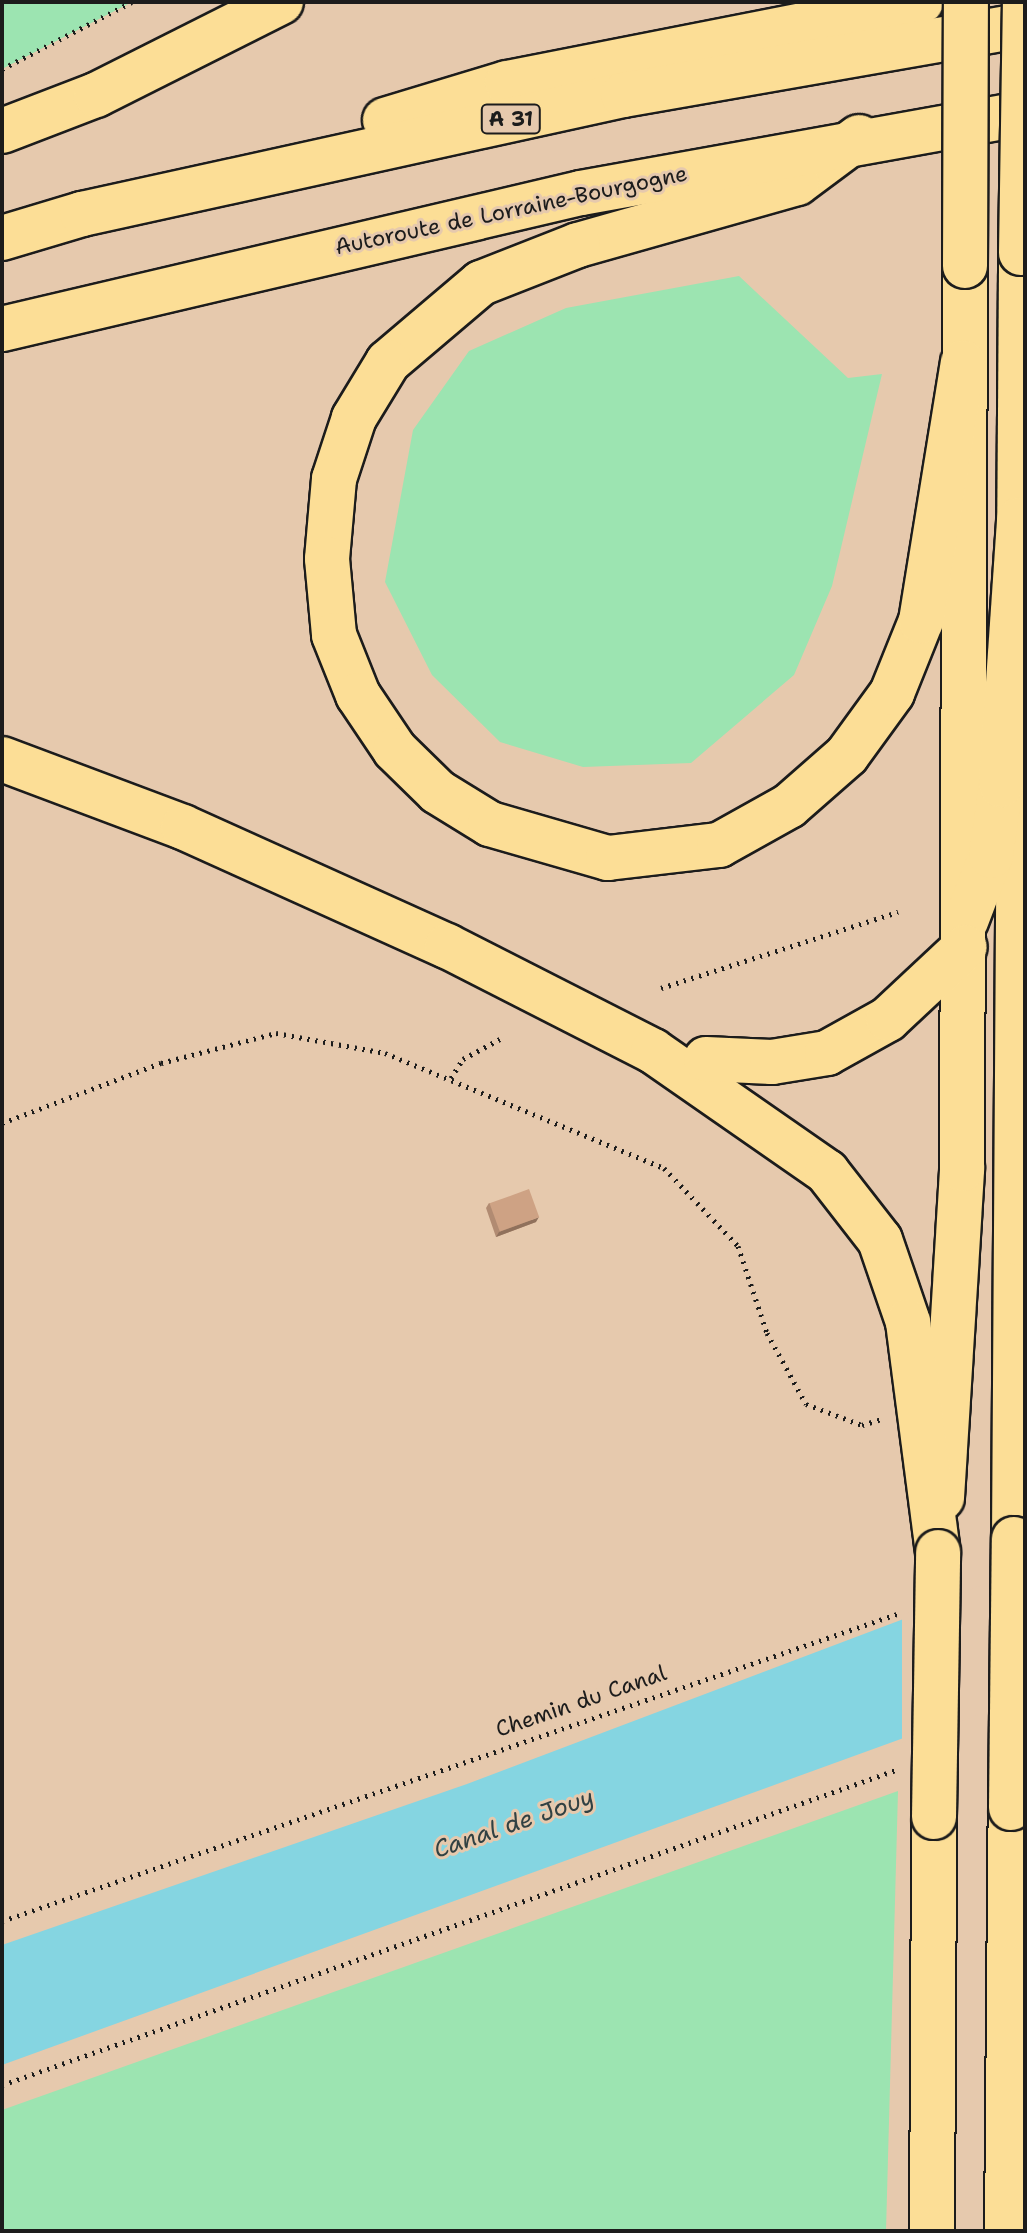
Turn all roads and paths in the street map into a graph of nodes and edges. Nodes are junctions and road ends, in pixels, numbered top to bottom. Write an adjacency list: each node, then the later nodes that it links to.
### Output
1 (132, 2): 7 (path)
2 (281, 2): 9 (main road)
3 (921, 2): 11 (main road)
4 (966, 2): 14 (main road, bridge)
5 (1025, 2): 15 (main road, bridge)
6 (1025, 25): 11 (main road, A 31)
7 (2, 69)
8 (1025, 113): 10 (main road, Autoroute de Lorraine-Bourgogne)
9 (2, 131)
10 (859, 137): 13 (main road, Autoroute de Lorraine-Bourgogne); 14 (main road)
11 (82, 214): 12 (main road, A 31)
12 (2, 238)
13 (2, 329)
14 (963, 362): 18 (main road)
15 (1019, 520): 18 (main road); 25 (main road)
16 (2, 759): 26 (main road)
17 (898, 912): 19 (path)
18 (966, 934): 21 (main road); 27 (main road)
19 (661, 988)
20 (500, 1039): 22 (path)
21 (706, 1059)
22 (451, 1078): 23 (path); 26 (path)
23 (2, 1123)
24 (1025, 1192): 25 (main road)
25 (1019, 1243): 33 (main road, bridge)
26 (924, 1407): 27 (main road)
27 (938, 1552): 32 (main road, bridge)
28 (910, 1609): 30 (path, Chemin du Canal)
29 (909, 1766): 31 (path)
30 (2, 1921)
31 (2, 2085)
32 (932, 2231)
33 (1007, 2231)

